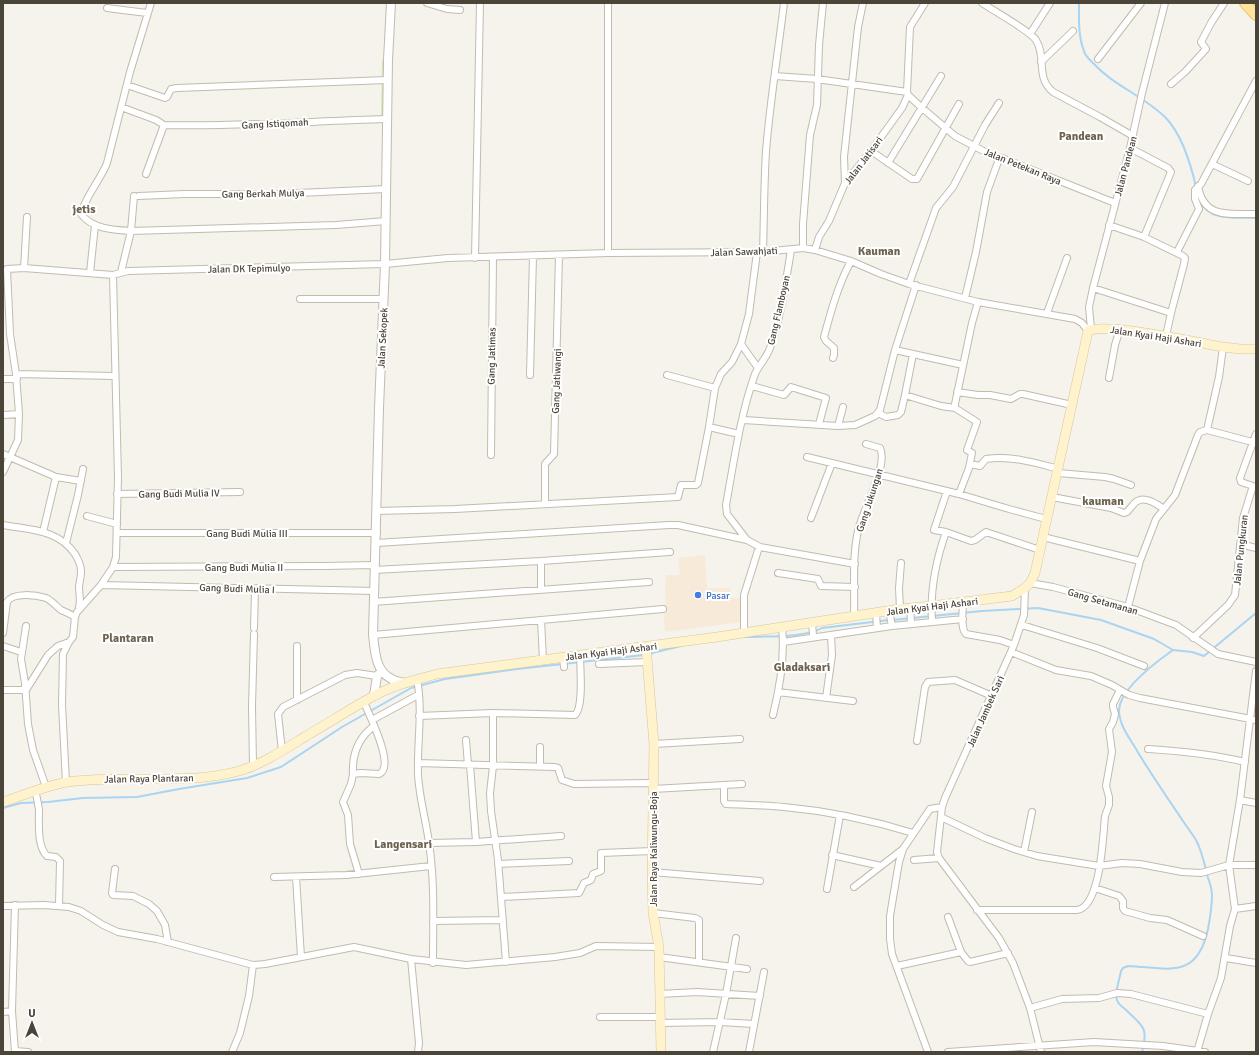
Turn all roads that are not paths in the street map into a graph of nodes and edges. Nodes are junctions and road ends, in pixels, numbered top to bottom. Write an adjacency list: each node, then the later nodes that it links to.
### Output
1 (151, 3): 18 (street)
2 (391, 3): 27 (street, Jalan Sekopek)
3 (427, 3): 17 (street)
4 (480, 3): 69 (street)
5 (608, 3): 65 (street)
6 (784, 3): 24 (street)
7 (823, 3): 26 (street)
8 (863, 3): 29 (street)
9 (925, 3): 32 (street)
10 (982, 3): 21 (street)
11 (1050, 3): 21 (street)
12 (1141, 3): 22 (street)
13 (1165, 3): 40 (street, Jalan Pandean)
14 (1224, 3): 30 (street)
15 (1245, 3): 19 (main road)
16 (107, 8): 18 (street)
17 (460, 10)
18 (147, 13): 31 (street)
19 (1256, 15)
20 (1073, 31): 23 (street)
21 (1030, 34): 23 (street)
22 (1098, 58)
23 (1041, 62): 40 (street)
24 (775, 76): 26 (street); 63 (street)
25 (941, 76): 36 (street)
26 (817, 79): 29 (street); 60 (street)
27 (387, 80): 31 (street); 37 (street, Jalan Sekopek)
28 (1256, 82): 46 (street)
29 (852, 84): 32 (street); 49 (street)
30 (1171, 84)
31 (127, 85): 35 (street)
32 (907, 94): 36 (street, Jalan Petekan Raya); 43 (street, Jalan Jatisari)
33 (999, 103): 41 (street)
34 (959, 104): 39 (street)
35 (121, 107): 38 (street); 56 (street)
36 (921, 107): 39 (street, Jalan Petekan Raya); 45 (street)
37 (386, 119): 38 (street, Gang Istiqomah); 51 (street, Jalan Sekopek)
38 (164, 125): 47 (street)
39 (946, 128): 41 (street, Jalan Petekan Raya); 45 (street)
40 (1133, 136): 42 (street, Jalan Pandean)
41 (975, 146): 44 (street, Jalan Petekan Raya); 78 (street)
42 (1130, 148): 52 (street, Jalan Pandean); 59 (street)
43 (871, 151): 45 (street); 49 (street, Jalan Jatisari)
44 (999, 159): 52 (street, Jalan Petekan Raya); 80 (street)
45 (888, 163)
46 (1212, 164): 48 (street); 50 (street)
47 (146, 174)
48 (1248, 181)
49 (845, 183): 62 (street, Jalan Jatisari)
50 (1197, 188): 53 (street); 64 (street)
51 (383, 189): 55 (street, Jalan Sekopek); 58 (street, Gang Berkah Mulya)
52 (1115, 204): 57 (street, Jalan Pandean)
53 (1256, 214)
54 (27, 217): 74 (street)
55 (386, 221): 58 (street); 72 (street, Jalan Sekopek)
56 (95, 225): 58 (street); 76 (street)
57 (1109, 225): 59 (street); 79 (street, Jalan Pandean)
58 (131, 231): 75 (street)
59 (1144, 237): 64 (street)
60 (803, 248): 61 (street, Jalan Sawahjati); 62 (street, Jalan Sawahjati)
61 (791, 250): 63 (street, Jalan Sawahjati); 96 (street, Gang Flamboyan)
62 (815, 250): 71 (street, Jalan Sawahjati)
63 (760, 252): 65 (street, Jalan Sawahjati); 89 (street)
64 (1177, 252): 85 (street)
65 (608, 253): 66 (street, Jalan Sawahjati)
66 (559, 255): 67 (street, Jalan Sawahjati); 141 (street, Gang Jatiwangi)
67 (533, 256): 68 (street, Jalan Sawahjati); 97 (street)
68 (493, 257): 69 (street, Jalan Sawahjati); 124 (street, Gang Jatimas)
69 (475, 258): 72 (street, Jalan Sawahjati)
70 (1067, 258): 84 (street)
71 (851, 261): 78 (street, Jalan Sawahjati); 94 (street)
72 (385, 264): 75 (street, Jalan DK Tepimulyo); 82 (street, Jalan Sekopek)
73 (5, 268): 74 (street, Jalan DK Tepimulyo); 100 (street)
74 (24, 268): 76 (street, Jalan DK Tepimulyo)
75 (121, 272): 77 (street, Jalan DK Tepimulyo)
76 (90, 273): 77 (street, Jalan DK Tepimulyo)
77 (113, 274): 99 (street)
78 (912, 284): 80 (street, Jalan Sawahjati); 92 (street)
79 (1093, 288): 85 (street); 87 (street, Jalan Pandean)
80 (964, 298): 83 (street, Jalan Sawahjati)
81 (300, 299): 82 (street)
82 (384, 299): 143 (street, Jalan Sekopek)
83 (978, 302): 84 (street, Jalan Sawahjati); 95 (street)
84 (1047, 313): 87 (street, Jalan Sawahjati)
85 (1171, 313): 88 (street)
86 (1120, 329): 87 (main road, Jalan Kyai Haji Ashari); 88 (main road, Jalan Kyai Haji Ashari); 101 (street)
87 (1090, 330): 107 (main road)
88 (1166, 336): 90 (main road, Jalan Kyai Haji Ashari)
89 (741, 344): 96 (street); 104 (street)
90 (1224, 347): 91 (main road, Jalan Kyai Haji Ashari); 117 (street)
91 (1256, 349)
92 (895, 350): 93 (street); 110 (street)
93 (913, 354): 95 (street); 106 (street)
94 (833, 358)
95 (963, 365): 105 (street)
96 (758, 368): 103 (street, Gang Flamboyan)
97 (530, 374)
98 (667, 375): 104 (street)
99 (115, 376): 100 (street); 138 (street)
100 (16, 377): 102 (street); 111 (street)
101 (1109, 378)
102 (3, 379)
103 (752, 386): 113 (street, Gang Flamboyan); 114 (street)
104 (715, 388): 116 (street)
105 (957, 392): 107 (street); 109 (street)
106 (905, 395): 109 (street); 110 (street)
107 (1072, 405): 129 (main road)
108 (844, 407): 115 (street)
109 (955, 408): 127 (street)
110 (878, 413): 115 (street)
111 (19, 414): 112 (street); 123 (street)
112 (3, 415)
113 (742, 420): 114 (street); 118 (street, Gang Flamboyan)
114 (819, 424): 115 (street)
115 (838, 426)
116 (708, 428): 118 (street); 141 (street)
117 (1207, 430): 120 (street); 142 (street)
118 (739, 434): 154 (street, Gang Flamboyan)
119 (1256, 434): 120 (street, Jalan Pungkuran)
120 (1255, 443): 135 (street, Jalan Pungkuran)
121 (866, 444): 131 (street, Gang Jukungan)
122 (3, 454): 123 (street)
123 (11, 456): 130 (street); 132 (street)
124 (491, 456)
125 (807, 457): 126 (street)
126 (832, 463): 131 (street); 145 (street)
127 (970, 464): 129 (street); 139 (street)
128 (83, 469): 133 (street)
129 (1058, 471): 134 (street); 140 (main road)
130 (3, 472)
131 (879, 473): 136 (street); 165 (street, Gang Jukungan)
132 (56, 478): 133 (street); 149 (street)
133 (81, 481): 155 (street)
134 (1131, 485)
135 (1255, 487): 157 (street, Jalan Pungkuran)
136 (947, 491): 139 (street); 150 (street)
137 (240, 492): 138 (street, Gang Budi Mulia IV)
138 (117, 494): 147 (street)
139 (959, 494): 146 (street)
140 (1052, 497): 142 (street); 146 (main road)
141 (545, 503): 143 (street)
142 (1164, 509): 163 (street)
143 (376, 511): 152 (street, Jalan Sekopek)
144 (87, 516): 147 (street)
145 (811, 518)
146 (1046, 519): 153 (main road)
147 (117, 524): 151 (street)
148 (3, 525): 149 (street)
149 (43, 532): 155 (street)
150 (946, 532): 160 (street); 180 (street)
151 (117, 533): 152 (street, Gang Budi Mulia III); 166 (street)
152 (376, 533): 156 (street, Jalan Sekopek)
153 (1043, 537): 160 (main road); 163 (street)
154 (747, 540): 156 (street); 158 (street)
155 (66, 543): 181 (street)
156 (376, 543): 167 (street, Jalan Sekopek)
157 (1240, 544): 159 (street); 204 (street, Jalan Pungkuran)
158 (759, 547): 165 (street); 200 (street)
159 (1256, 548)
160 (1040, 550): 171 (main road)
161 (670, 552): 162 (street, Gang Budi Mulia II)
162 (541, 561): 167 (street, Gang Budi Mulia II); 174 (street)
163 (1140, 562): 179 (street)
164 (901, 563): 183 (street)
165 (855, 564): 172 (street, Gang Jukungan)
166 (113, 567): 167 (street, Gang Budi Mulia II); 170 (street)
167 (374, 567): 175 (street, Jalan Sekopek)
168 (778, 573): 172 (street)
169 (649, 582): 174 (street)
170 (101, 585): 173 (street, Gang Budi Mulia I); 181 (street)
171 (1027, 586): 178 (main road, Jalan Kyai Haji Ashari); 179 (street, Gang Setamanan); 194 (street, Jalan Jambek Sari)
172 (855, 587): 187 (street, Gang Jukungan)
173 (255, 589): 175 (street, Gang Budi Mulia I); 247 (street)
174 (541, 589): 177 (street)
175 (374, 591): 177 (street, Jalan Sekopek)
176 (5, 602): 188 (street); 199 (street)
177 (373, 602): 201 (street, Jalan Sekopek)
178 (963, 604): 180 (main road, Jalan Kyai Haji Ashari); 189 (street)
179 (1128, 607): 204 (street, Gang Setamanan)
180 (931, 608): 184 (main road, Jalan Kyai Haji Ashari); 191 (street)
181 (79, 609): 188 (street)
182 (663, 609): 190 (street)
183 (900, 609): 184 (main road, Jalan Kyai Haji Ashari); 185 (main road, Jalan Kyai Haji Ashari)
184 (910, 611): 192 (street)
185 (890, 613): 186 (main road, Jalan Kyai Haji Ashari); 196 (street)
186 (876, 615): 187 (main road, Jalan Kyai Haji Ashari); 197 (street)
187 (854, 616): 193 (main road, Jalan Kyai Haji Ashari)
188 (75, 617): 206 (street)
189 (963, 617): 191 (street); 209 (street)
190 (541, 620): 201 (street); 214 (street)
191 (932, 621): 192 (street)
192 (911, 624): 196 (street)
193 (812, 625): 198 (main road, Jalan Kyai Haji Ashari); 202 (street)
194 (1022, 625): 209 (street, Jalan Jambek Sari); 217 (street)
195 (26, 626): 210 (street)
196 (892, 626): 197 (street)
197 (877, 628): 203 (street)
198 (782, 629): 200 (main road, Jalan Kyai Haji Ashari); 205 (street)
199 (3, 633)
200 (744, 633): 211 (main road, Jalan Kyai Haji Ashari)
201 (373, 635): 219 (street, Jalan Sekopek)
202 (813, 635)
203 (831, 635): 205 (street); 229 (street)
204 (1193, 638): 215 (street, Gang Setamanan)
205 (783, 641): 225 (street)
206 (68, 642): 223 (street); 252 (street)
207 (3, 646): 210 (street)
208 (297, 646): 230 (street)
209 (1013, 649): 224 (street); 228 (street, Jalan Jambek Sari)
210 (21, 652): 223 (street)
211 (646, 655): 213 (main road, Jalan Kyai Haji Ashari); 213 (street); 241 (main road, Jalan Raya Kaliwungu-Boja)
212 (580, 656): 213 (main road, Jalan Kyai Haji Ashari); 214 (main road, Jalan Kyai Haji Ashari); 233 (street)
213 (617, 657): 216 (street)
214 (543, 660): 220 (main road, Jalan Kyai Haji Ashari)
215 (1256, 662)
216 (599, 664)
217 (1144, 666)
218 (1256, 671): 237 (street)
219 (379, 673): 221 (street); 227 (street); 230 (street)
220 (417, 682): 221 (main road, Jalan Kyai Haji Ashari); 226 (street)
221 (405, 683): 227 (main road, Jalan Kyai Haji Ashari)
222 (3, 690): 223 (street)
223 (26, 690): 256 (street)
224 (1121, 691): 237 (street); 282 (street)
225 (778, 692): 229 (street); 234 (street)
226 (418, 694): 235 (street); 236 (street)
227 (374, 696): 232 (main road, Jalan Raya Plantaran)
228 (992, 696): 240 (street); 261 (street, Jalan Jambek Sari)
229 (826, 698): 231 (street)
230 (297, 700): 243 (street)
231 (853, 701)
232 (364, 702): 236 (street); 243 (main road, Jalan Raya Plantaran)
233 (493, 713): 235 (street); 249 (street)
234 (773, 715)
235 (419, 716): 246 (street)
236 (371, 718): 251 (street); 251 (street)
237 (1253, 719): 245 (street)
238 (740, 739): 241 (street)
239 (466, 740): 248 (street)
240 (917, 741)
241 (654, 744): 254 (main road, Jalan Raya Kaliwungu-Boja)
242 (540, 747): 250 (street)
243 (282, 750): 247 (main road, Jalan Raya Plantaran)
244 (1148, 750): 245 (street)
245 (1244, 762): 258 (street)
246 (418, 763): 248 (street); 269 (street)
247 (254, 765): 252 (main road, Jalan Raya Plantaran)
248 (469, 765): 249 (street); 268 (street)
249 (493, 766): 250 (street); 267 (street)
250 (540, 766): 254 (street)
251 (353, 774): 285 (street)
252 (66, 782): 256 (main road, Jalan Raya Plantaran)
253 (742, 784): 255 (street)
254 (653, 786): 255 (street); 271 (main road, Jalan Raya Kaliwungu-Boja)
255 (724, 786): 263 (street)
256 (46, 787): 257 (main road, Jalan Raya Plantaran)
257 (35, 791): 259 (main road, Jalan Raya Plantaran); 294 (street)
258 (1240, 800): 260 (street); 278 (street)
259 (3, 802)
260 (1256, 803)
261 (942, 807): 264 (street, Jalan Jambek Sari); 265 (street)
262 (1032, 812): 272 (street)
263 (840, 815): 265 (street); 273 (street)
264 (941, 817): 272 (street); 274 (street, Jalan Jambek Sari)
265 (913, 833): 270 (street)
266 (561, 836): 267 (street)
267 (495, 841): 268 (street); 277 (street)
268 (476, 842): 269 (street)
269 (430, 843): 280 (street)
270 (902, 849): 281 (street); 318 (street)
271 (652, 851): 284 (main road, Jalan Raya Kaliwungu-Boja); 292 (street)
272 (1024, 852): 282 (street)
273 (832, 855): 281 (street); 291 (street)
274 (939, 858): 275 (street); 298 (street)
275 (914, 860)
276 (569, 861): 277 (street)
277 (498, 864): 292 (street)
278 (1229, 865): 279 (street); 282 (street); 297 (street)
279 (1256, 865)
280 (431, 866): 285 (street); 302 (street)
281 (881, 866): 289 (street)
282 (1099, 866): 290 (street)
283 (115, 869): 305 (street)
284 (652, 872): 288 (street); 299 (main road, Jalan Raya Kaliwungu-Boja)
285 (359, 874): 287 (street)
286 (274, 877): 287 (street)
287 (296, 877): 309 (street)
288 (760, 881)
289 (854, 887)
290 (1095, 888): 298 (street); 303 (street)
291 (827, 889)
292 (501, 897): 301 (street)
293 (15, 905): 294 (street); 295 (street); 326 (street)
294 (59, 905): 305 (street)
295 (3, 906)
296 (1256, 906): 297 (street)
297 (1235, 909): 311 (street)
298 (977, 910): 308 (street)
299 (653, 913): 306 (main road, Jalan Raya Kaliwungu-Boja); 314 (street)
300 (948, 917): 307 (street)
301 (503, 920): 302 (street); 313 (street)
302 (433, 921): 315 (street)
303 (1203, 936)
304 (736, 938): 319 (street)
305 (168, 942): 317 (street)
306 (659, 946): 310 (main road, Jalan Raya Kaliwungu-Boja); 313 (street)
307 (962, 952): 308 (street); 318 (street)
308 (1008, 953): 325 (street)
309 (302, 957): 312 (street); 317 (street)
310 (659, 957): 314 (street); 322 (main road, Jalan Raya Kaliwungu-Boja)
311 (1226, 958): 316 (street); 328 (street)
312 (411, 959): 315 (street); 338 (street)
313 (506, 962): 315 (street)
314 (699, 962): 319 (street)
315 (433, 963)
316 (1256, 963)
317 (253, 965): 337 (street)
318 (896, 966): 342 (street)
319 (731, 967): 320 (street); 323 (street)
320 (747, 969)
321 (764, 972): 324 (street)
322 (659, 994): 323 (street); 330 (main road, Jalan Raya Kaliwungu-Boja)
323 (726, 994): 324 (street); 331 (street)
324 (760, 996): 332 (street)
325 (1030, 1008): 328 (street); 333 (street)
326 (12, 1011): 327 (street); 334 (street)
327 (3, 1012)
328 (1208, 1014): 335 (street)
329 (600, 1017): 330 (street)
330 (660, 1020): 331 (street); 339 (main road, Jalan Raya Kaliwungu-Boja)
331 (720, 1022): 332 (street); 340 (street)
332 (754, 1024): 341 (street)
333 (1040, 1049): 335 (street); 343 (street)
334 (15, 1051): 336 (street)
335 (1197, 1051): 344 (street)
336 (28, 1052)
337 (232, 1052)
338 (418, 1052)
339 (661, 1052)
340 (713, 1052)
341 (749, 1052)
342 (928, 1052)
343 (948, 1052)
344 (1205, 1052)

